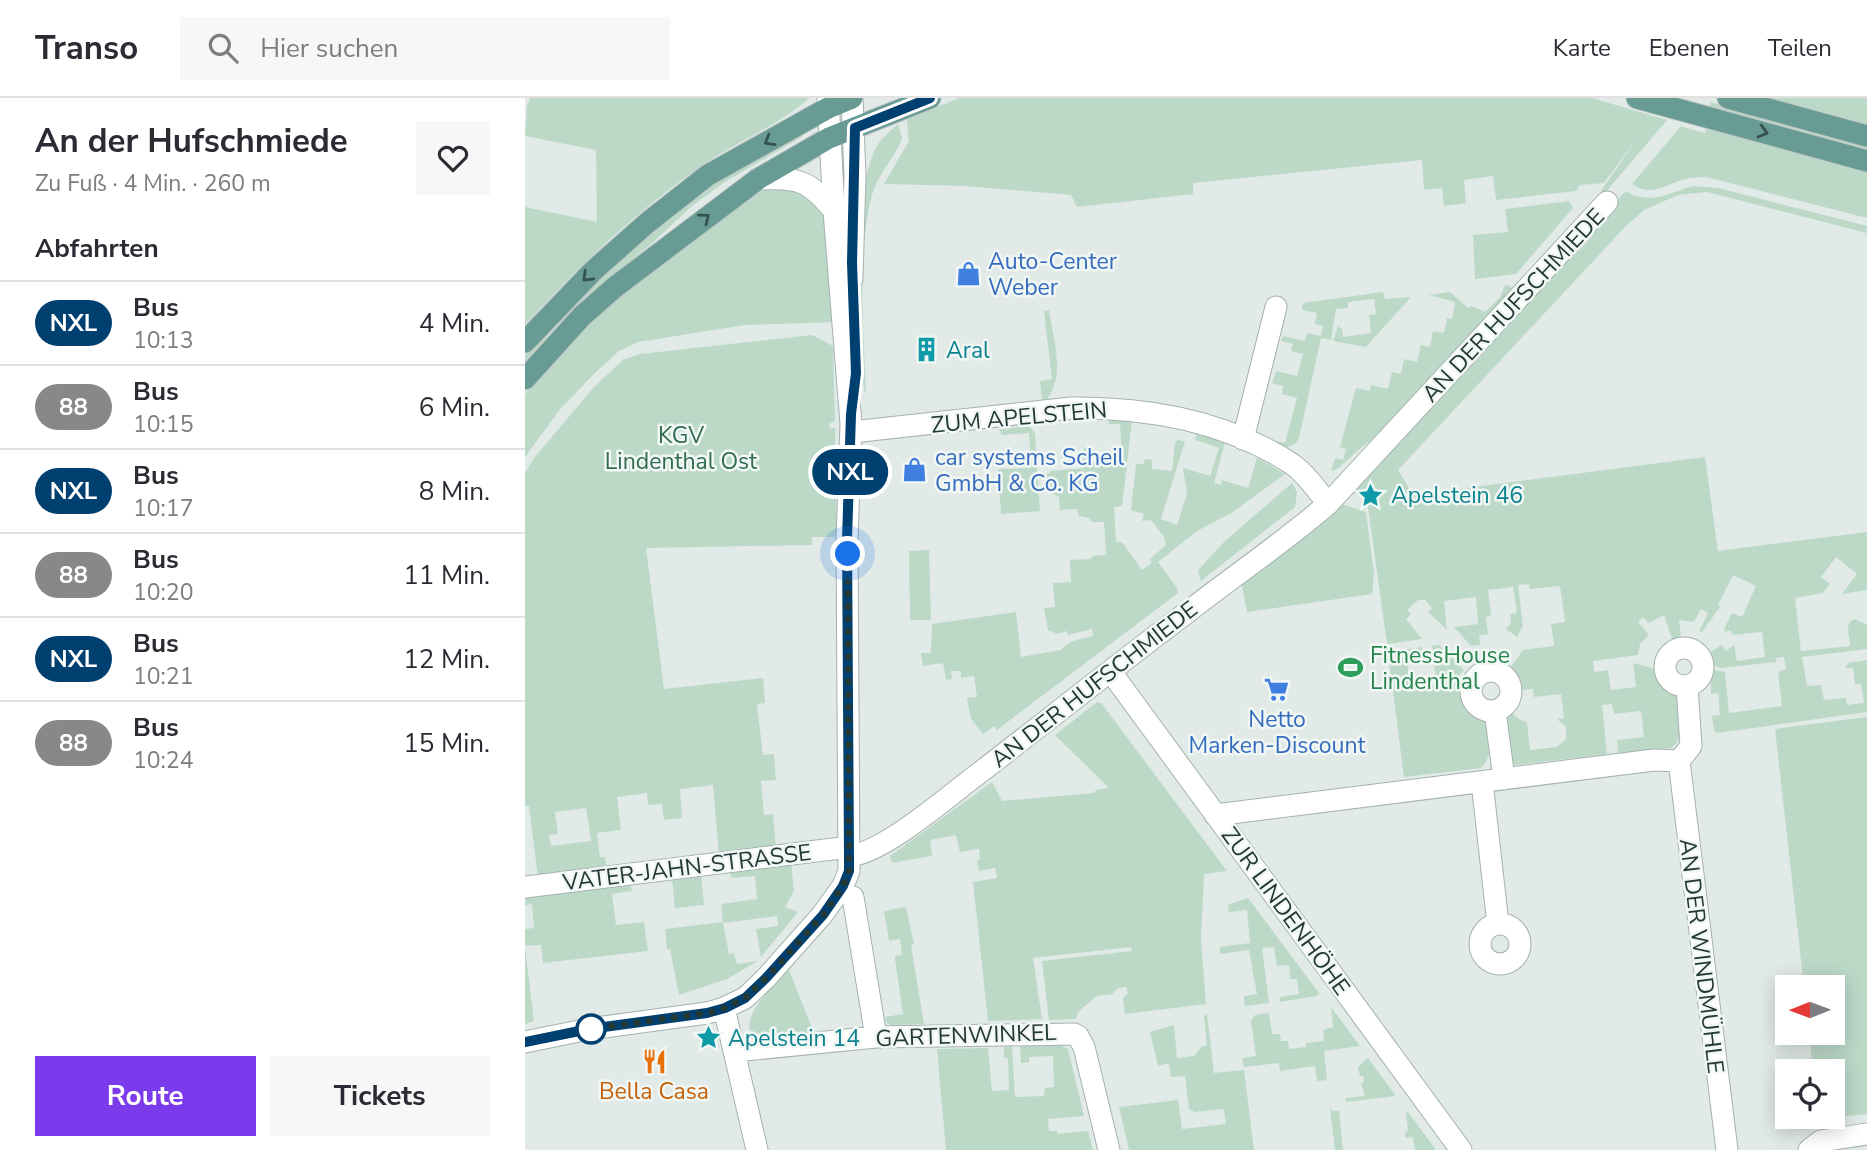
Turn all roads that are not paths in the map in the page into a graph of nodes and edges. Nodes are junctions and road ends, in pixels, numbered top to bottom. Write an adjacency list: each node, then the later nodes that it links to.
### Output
1 (852, 98): 5 (main road); 6 (street)
2 (930, 98): 6 (main road)
3 (1637, 98): 9 (main road, one-way to 9)
4 (1728, 98): 7 (main road)
5 (828, 103): 8 (street); 14 (main road, one-way to 14)
6 (855, 128): 8 (main road); 16 (street)
7 (1867, 136)
8 (829, 138): 10 (main road); 12 (street)
9 (1867, 161)
10 (758, 179): 12 (street); 15 (main road, one-way to 10)
11 (1608, 202): 18 (street, AN DER HUFSCHMIEDE)
12 (834, 211): 16 (street)
13 (1276, 307): 17 (street)
14 (525, 342)
15 (525, 379)
16 (851, 423): 17 (street, ZUM APELSTEIN); 26 (street)
17 (1243, 439): 18 (street, ZUM APELSTEIN)
18 (1328, 504): 19 (street, AN DER HUFSCHMIEDE)
19 (1111, 672): 25 (street, ZUR LINDENHÖHE); 26 (street, AN DER HUFSCHMIEDE)
20 (1687, 686): 22 (street, AN DER WINDMÜHLE)
21 (1495, 711): 23 (street)
22 (1679, 761): 23 (street); 38 (street, AN DER WINDMÜHLE)
23 (1504, 779): 24 (street)
24 (1482, 782): 25 (street); 29 (street)
25 (1215, 815): 37 (street, ZUR LINDENHÖHE)
26 (849, 852): 27 (street, VATER-JAHN-STRASSE); 30 (street)
27 (525, 887)
28 (853, 897): 31 (street)
29 (1497, 924)
30 (725, 1008): 32 (street); 33 (street)
31 (876, 1037): 33 (street, GARTENWINKEL); 36 (street, GARTENWINKEL)
32 (525, 1042)
33 (735, 1051): 35 (street)
34 (1867, 1134): 39 (street)
35 (757, 1150)
36 (1109, 1150)
37 (1461, 1150)
38 (1727, 1150)
39 (1809, 1150)

